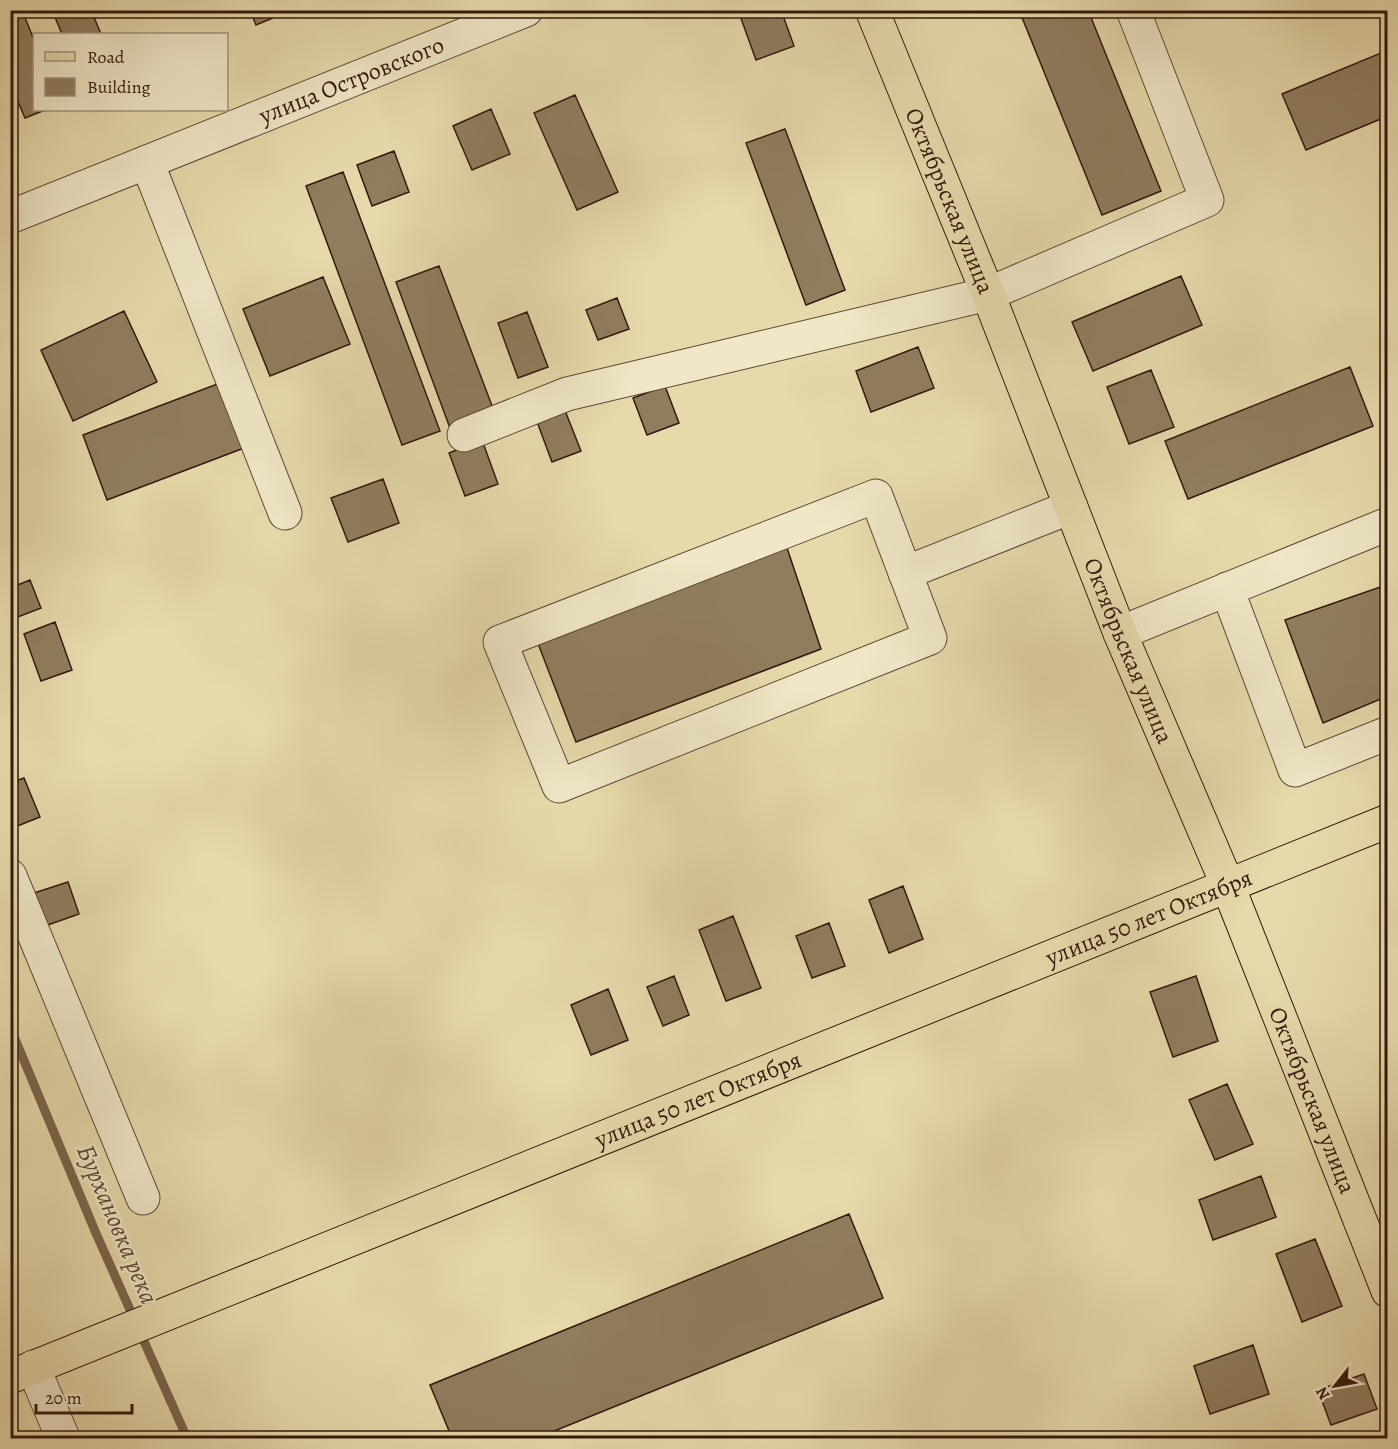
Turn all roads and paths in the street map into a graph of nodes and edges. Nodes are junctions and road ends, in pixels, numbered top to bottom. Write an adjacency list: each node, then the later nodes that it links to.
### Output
1 (526, 10): 4 (street, улица Островского)
2 (872, 10): 6 (main road, Октябрьская улица)
3 (1133, 10): 6 (street)
4 (147, 162): 5 (street, улица Островского); 9 (street)
5 (10, 217)
6 (988, 294): 7 (street); 8 (main road, Октябрьская улица)
7 (464, 435)
8 (1071, 507): 11 (street); 13 (main road, Октябрьская улица)
9 (285, 513)
10 (1388, 524): 12 (street)
11 (905, 573): 11 (street)
12 (1227, 589): 13 (street); 14 (street)
13 (1120, 633): 17 (main road, Октябрьская улица)
14 (1388, 733)
15 (1388, 821): 17 (main road, улица 50 лет Октября)
16 (10, 876): 18 (street)
17 (1228, 886): 19 (main road, Октябрьская улица); 20 (main road, улица 50 лет Октября)
18 (142, 1198)
19 (1388, 1291)
20 (22, 1372): 21 (street)
21 (63, 1438)

